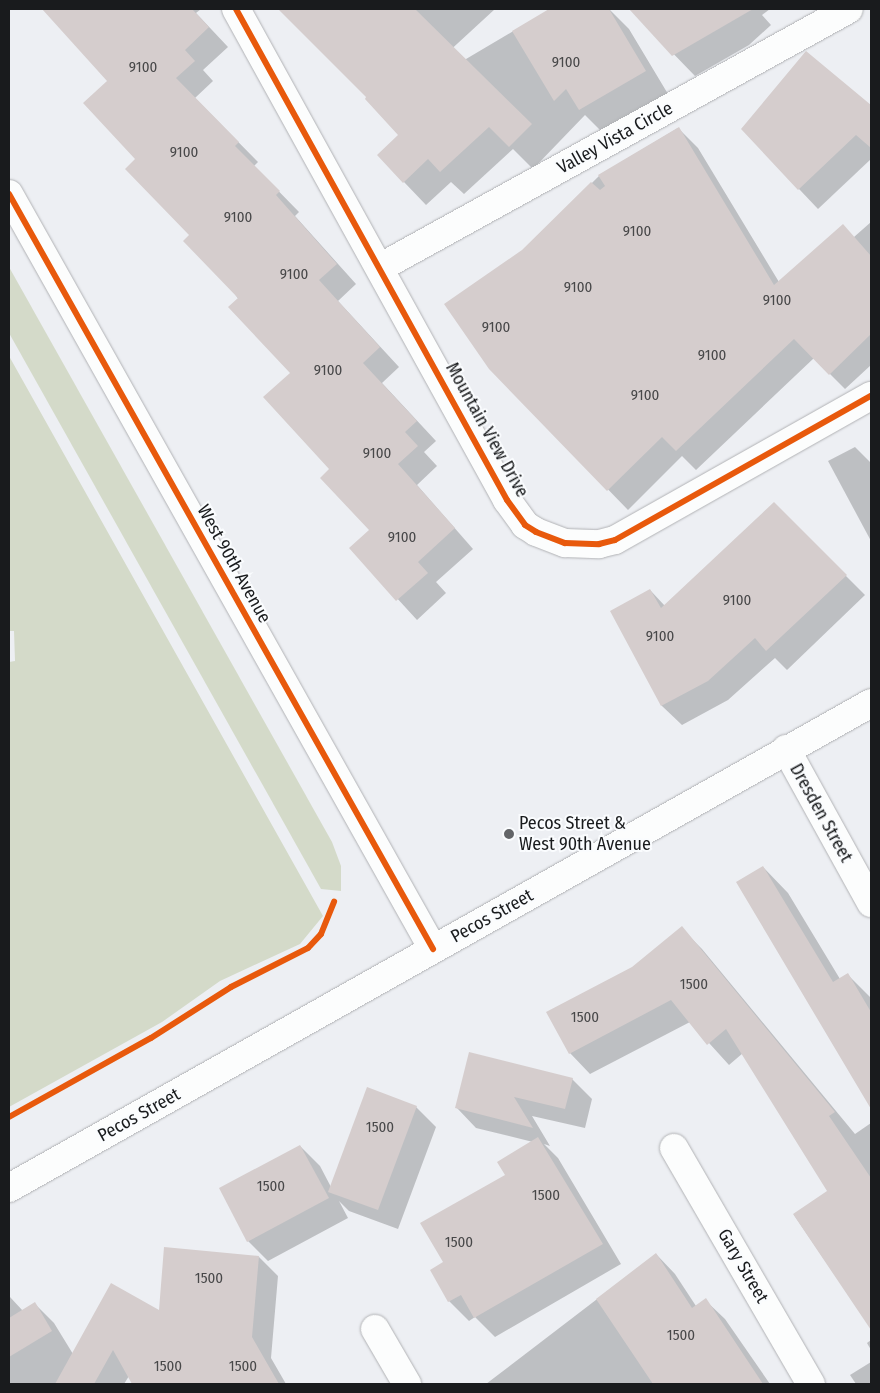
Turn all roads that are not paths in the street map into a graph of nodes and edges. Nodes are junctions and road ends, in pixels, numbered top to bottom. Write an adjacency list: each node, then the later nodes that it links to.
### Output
1 (236, 9): 4 (street, Mountain View Drive)
2 (848, 9): 4 (street, Valley Vista Circle)
3 (9, 194): 9 (street, West 90th Avenue)
4 (381, 267): 5 (street, Mountain View Drive)
5 (871, 396)
6 (871, 703): 7 (street, Pecos Street)
7 (786, 749): 8 (street, Dresden Street); 9 (street, Pecos Street)
8 (871, 903)
9 (433, 949): 11 (street, Pecos Street)
10 (674, 1148): 14 (street, Gary Street)
11 (9, 1188)
12 (375, 1329): 13 (street)
13 (407, 1384)
14 (811, 1384)

